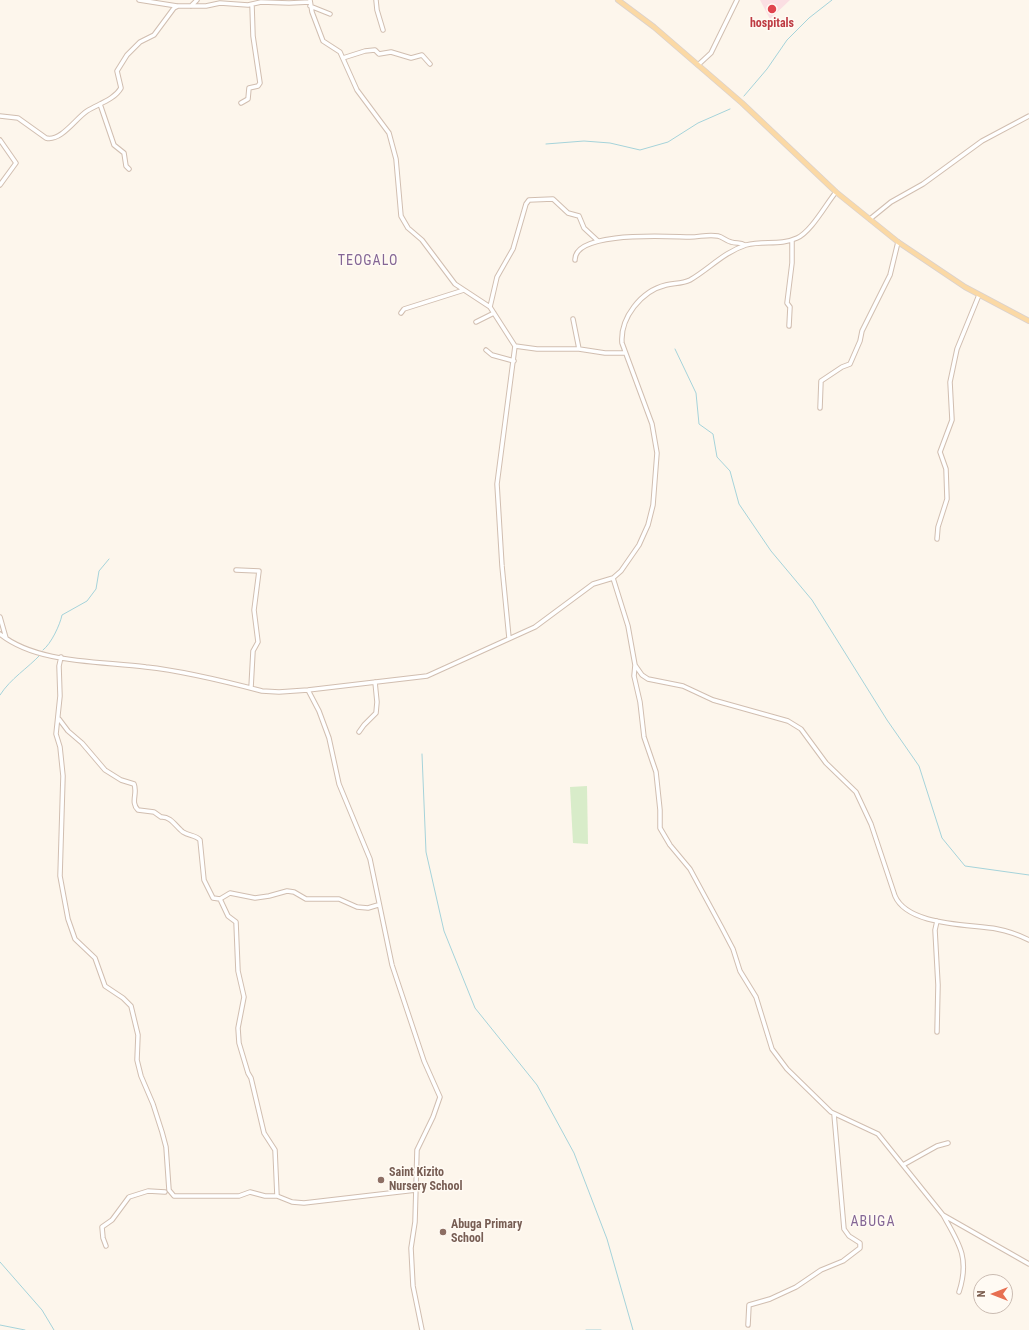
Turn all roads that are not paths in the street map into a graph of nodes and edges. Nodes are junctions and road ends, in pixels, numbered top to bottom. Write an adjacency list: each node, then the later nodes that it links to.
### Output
1 (139, 0): 8 (street)
2 (197, 0): 9 (street)
3 (376, 0): 11 (street)
4 (618, 0): 14 (main road)
5 (737, 0): 14 (street)
6 (310, 2): 7 (street); 10 (street); 12 (street)
7 (252, 5): 9 (street); 15 (street)
8 (178, 6): 9 (street); 16 (street)
9 (190, 6)
10 (330, 14)
11 (384, 30)
12 (343, 58): 13 (street); 29 (street)
13 (430, 64)
14 (698, 65): 22 (main road)
15 (241, 103)
16 (100, 104): 17 (street); 20 (street)
17 (0, 116)
18 (1029, 116): 23 (street)
19 (0, 140): 21 (street)
20 (130, 169)
21 (0, 185)
22 (836, 192): 23 (main road); 24 (street)
23 (870, 219): 26 (main road)
24 (792, 240): 27 (street); 37 (street)
25 (598, 241): 27 (street); 28 (street); 31 (street)
26 (898, 242): 30 (main road); 43 (street)
27 (745, 246): 41 (street)
28 (575, 260)
29 (464, 290): 31 (street); 32 (street)
30 (979, 295): 35 (main road); 44 (street)
31 (490, 307): 33 (street)
32 (401, 313)
33 (494, 313): 36 (street); 38 (street)
34 (573, 319): 39 (street)
35 (1029, 321)
36 (476, 322)
37 (789, 326)
38 (515, 346): 39 (street); 42 (street)
39 (580, 349): 41 (street)
40 (486, 350): 42 (street)
41 (625, 353): 46 (street)
42 (514, 361): 50 (street)
43 (820, 408)
44 (937, 539)
45 (236, 570): 54 (street)
46 (614, 578): 50 (street); 52 (street)
47 (0, 617): 49 (street)
48 (0, 634): 49 (street)
49 (6, 638): 51 (street)
50 (510, 638): 53 (street)
51 (62, 657): 54 (street); 56 (street)
52 (635, 665): 60 (street); 63 (street)
53 (375, 682): 55 (street); 57 (street)
54 (251, 688): 55 (street)
55 (308, 690): 59 (street)
56 (58, 718): 58 (street); 66 (street)
57 (359, 732)
58 (220, 899): 59 (street); 70 (street)
59 (378, 906): 67 (street)
60 (937, 920): 61 (street); 62 (street)
61 (1029, 940)
62 (937, 1032)
63 (834, 1114): 65 (street); 75 (street)
64 (948, 1143): 65 (street)
65 (903, 1165): 71 (street)
66 (169, 1190): 68 (street); 69 (street)
67 (416, 1190): 70 (street); 76 (street)
68 (165, 1192): 69 (street); 72 (street)
69 (172, 1194): 70 (street)
70 (277, 1196)
71 (943, 1215): 73 (street); 74 (street)
72 (106, 1246)
73 (1029, 1264)
74 (959, 1292)
75 (748, 1325)
76 (422, 1330)

